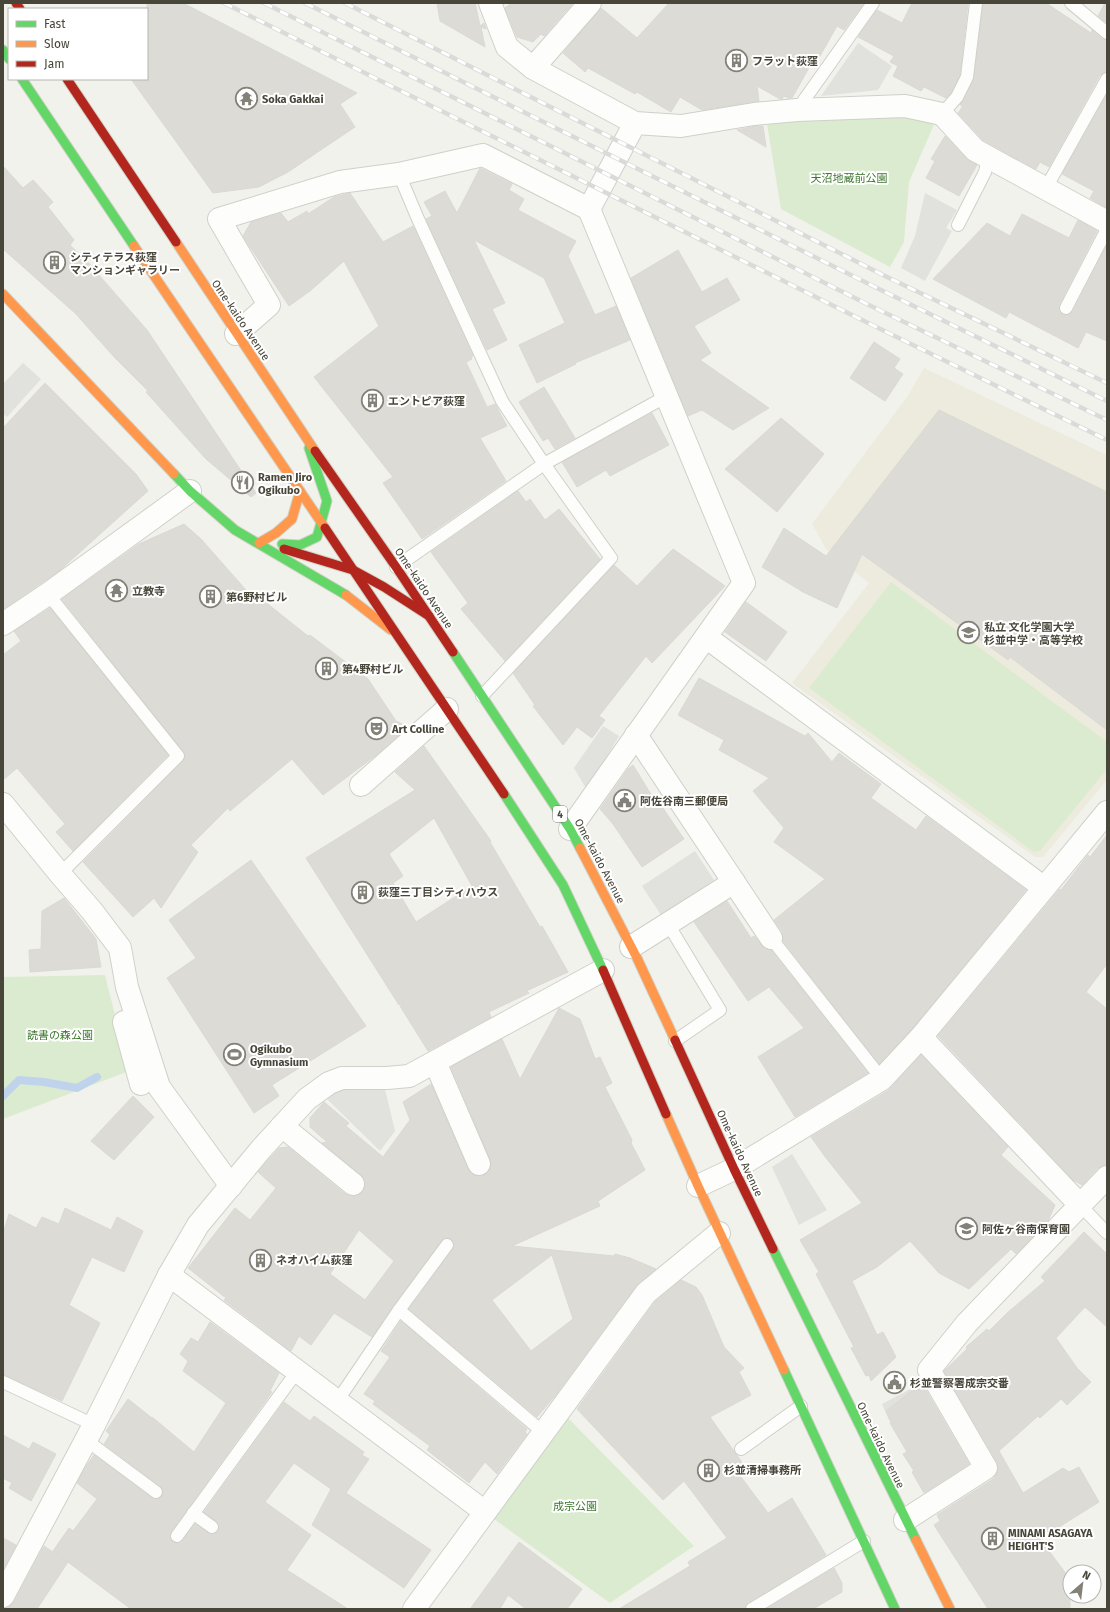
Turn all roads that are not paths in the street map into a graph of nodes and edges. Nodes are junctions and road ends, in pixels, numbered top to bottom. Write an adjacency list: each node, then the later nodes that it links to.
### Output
1 (490, 3): 7 (street)
2 (590, 3): 7 (street)
3 (873, 3): 11 (lane)
4 (976, 3): 12 (lane)
5 (1071, 3): 6 (lane)
6 (1107, 33)
7 (533, 68): 13 (street)
8 (1107, 79): 16 (lane)
9 (23, 80): 28 (main road)
10 (68, 80): 23 (main road, Ome-kaido Avenue / 4)
11 (797, 110): 12 (street); 13 (street)
12 (942, 114): 14 (street)
13 (636, 123): 17 (street)
14 (988, 158): 16 (street); 19 (lane)
15 (399, 174): 17 (street); 23 (street); 26 (lane)
16 (1046, 188): 18 (street)
17 (590, 209): 24 (street)
18 (1107, 222)
19 (958, 226)
20 (1107, 229): 22 (lane)
21 (4, 296): 27 (main road)
22 (1066, 308)
23 (236, 334): 25 (main road, Ome-kaido Avenue / 4)
24 (666, 396): 26 (lane); 37 (street)
25 (307, 440): 29 (main road); 31 (main road, Ome-kaido Avenue / 4)
26 (544, 464): 31 (lane); 38 (lane)
27 (190, 491): 30 (main road); 33 (street)
28 (300, 491): 29 (main road); 30 (main road)
29 (321, 522): 30 (main road); 32 (main road)
30 (259, 544): 32 (main road); 36 (main road)
31 (396, 567): 34 (main road, Ome-kaido Avenue / 4)
32 (353, 570): 34 (main road); 36 (main road)
33 (48, 594): 35 (street); 45 (lane)
34 (429, 616): 38 (main road, Ome-kaido Avenue / 4)
35 (3, 624)
36 (398, 636): 39 (main road)
37 (706, 637): 40 (street); 47 (street)
38 (482, 696): 44 (main road, Ome-kaido Avenue / 4)
39 (447, 709): 41 (street); 52 (main road)
40 (636, 735): 44 (street); 46 (street)
41 (361, 785)
42 (3, 804): 45 (street)
43 (1107, 812): 47 (street)
44 (570, 828): 50 (main road, Ome-kaido Avenue / 4)
45 (60, 874): 63 (street)
46 (734, 882): 48 (street); 49 (street)
47 (1043, 887): 53 (street)
48 (668, 924): 50 (street); 54 (lane)
49 (771, 938): 56 (lane)
50 (631, 947): 54 (main road, Ome-kaido Avenue / 4)
51 (112, 968): 57 (street)
52 (603, 970): 55 (street); 64 (main road)
53 (921, 1037): 56 (street); 65 (street)
54 (675, 1041): 60 (main road, Ome-kaido Avenue / 4)
55 (435, 1062): 58 (street); 59 (street)
56 (882, 1080): 60 (street)
57 (141, 1084)
58 (282, 1126): 62 (street); 63 (street)
59 (479, 1164)
60 (734, 1169): 64 (street); 81 (main road, Ome-kaido Avenue / 4)
61 (1107, 1177): 65 (street)
62 (353, 1184)
63 (231, 1186): 69 (street)
64 (698, 1186): 66 (main road)
65 (1081, 1206): 67 (lane); 81 (street)
66 (719, 1233): 74 (main road); 76 (street)
67 (1107, 1233)
68 (447, 1245): 70 (lane)
69 (169, 1275): 71 (street); 75 (street)
70 (399, 1310): 73 (lane); 76 (lane)
71 (298, 1370): 73 (street); 80 (lane)
72 (3, 1382): 75 (lane)
73 (338, 1400): 79 (street)
74 (801, 1406): 77 (lane); 84 (main road)
75 (90, 1432): 78 (lane); 85 (street)
76 (544, 1433): 79 (street)
77 (741, 1449)
78 (156, 1492)
79 (485, 1512): 86 (street)
80 (193, 1513): 82 (lane); 83 (lane)
81 (905, 1520): 89 (main road, Ome-kaido Avenue / 4)
82 (212, 1527)
83 (177, 1536)
84 (864, 1541): 87 (lane); 88 (main road)
85 (3, 1596)
86 (414, 1609)
87 (752, 1609)
88 (895, 1609)
89 (950, 1609)

